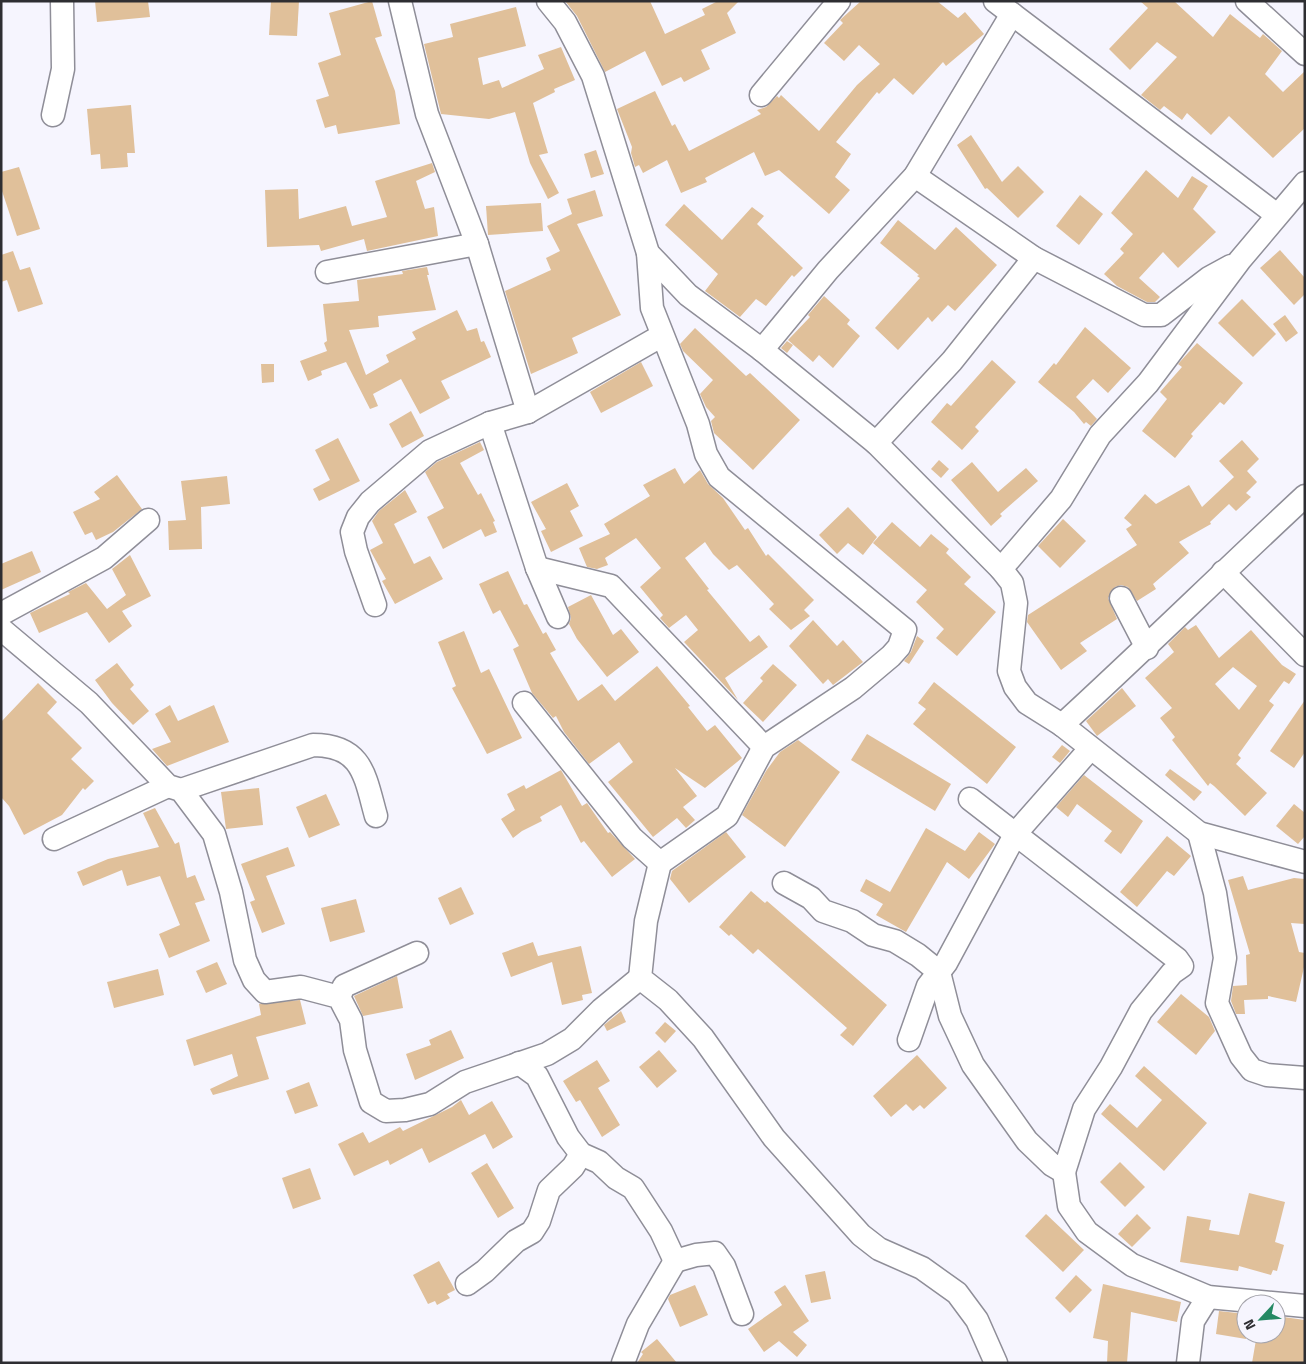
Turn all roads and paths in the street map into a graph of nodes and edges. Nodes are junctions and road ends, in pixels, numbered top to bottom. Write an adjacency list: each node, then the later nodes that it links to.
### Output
1 (62, 1): 9 (street)
2 (400, 1): 13 (street)
3 (548, 1): 14 (street)
4 (839, 1): 8 (street)
5 (1246, 1): 7 (street)
6 (1004, 8): 10 (street); 12 (street)
7 (1305, 54)
8 (762, 95)
9 (53, 115)
10 (915, 176): 15 (street); 19 (street)
11 (1305, 183): 12 (street)
12 (1277, 214): 16 (street)
13 (477, 244): 17 (street); 20 (street)
14 (648, 254): 18 (street); 19 (street)
15 (1034, 258): 16 (street); 22 (street)
16 (1240, 260): 26 (street)
17 (327, 272)
18 (661, 336): 20 (street); 37 (street)
19 (762, 350): 22 (street)
20 (528, 412): 21 (street)
21 (490, 423): 25 (street); 29 (street)
22 (876, 443): 26 (street)
23 (1305, 496): 27 (street)
24 (148, 520): 30 (street)
25 (537, 568): 31 (street); 37 (street)
26 (1000, 569): 36 (street)
27 (1223, 572): 33 (street); 34 (street)
28 (1122, 598): 33 (street)
29 (375, 605)
30 (1, 614)
31 (558, 617)
32 (1, 628): 39 (street)
33 (1147, 648): 36 (street)
34 (1305, 655)
35 (524, 703): 46 (street)
36 (1062, 725): 38 (street)
37 (764, 748): 46 (street)
38 (1090, 750): 42 (street); 43 (street)
39 (175, 788): 41 (street); 44 (street); 51 (street)
40 (970, 799): 43 (street)
41 (376, 816)
42 (1199, 833): 45 (street); 55 (street)
43 (1016, 834): 49 (street); 58 (street)
44 (54, 839)
45 (1305, 862)
46 (660, 863): 50 (street)
47 (784, 883): 49 (street)
48 (417, 953): 51 (street)
49 (938, 972): 52 (street); 58 (street)
50 (640, 978): 53 (street); 65 (street)
51 (339, 997): 54 (street)
52 (909, 1040)
53 (547, 1054): 54 (street); 56 (street)
54 (519, 1063): 56 (street)
55 (1305, 1078)
56 (548, 1094): 57 (street)
57 (581, 1154): 59 (street); 60 (street)
58 (1064, 1172): 61 (street)
59 (674, 1261): 63 (street); 64 (street)
60 (468, 1284)
61 (1208, 1297): 62 (street); 66 (street)
62 (1305, 1306)
63 (742, 1314)
64 (623, 1363)
65 (996, 1363)
66 (1188, 1363)

